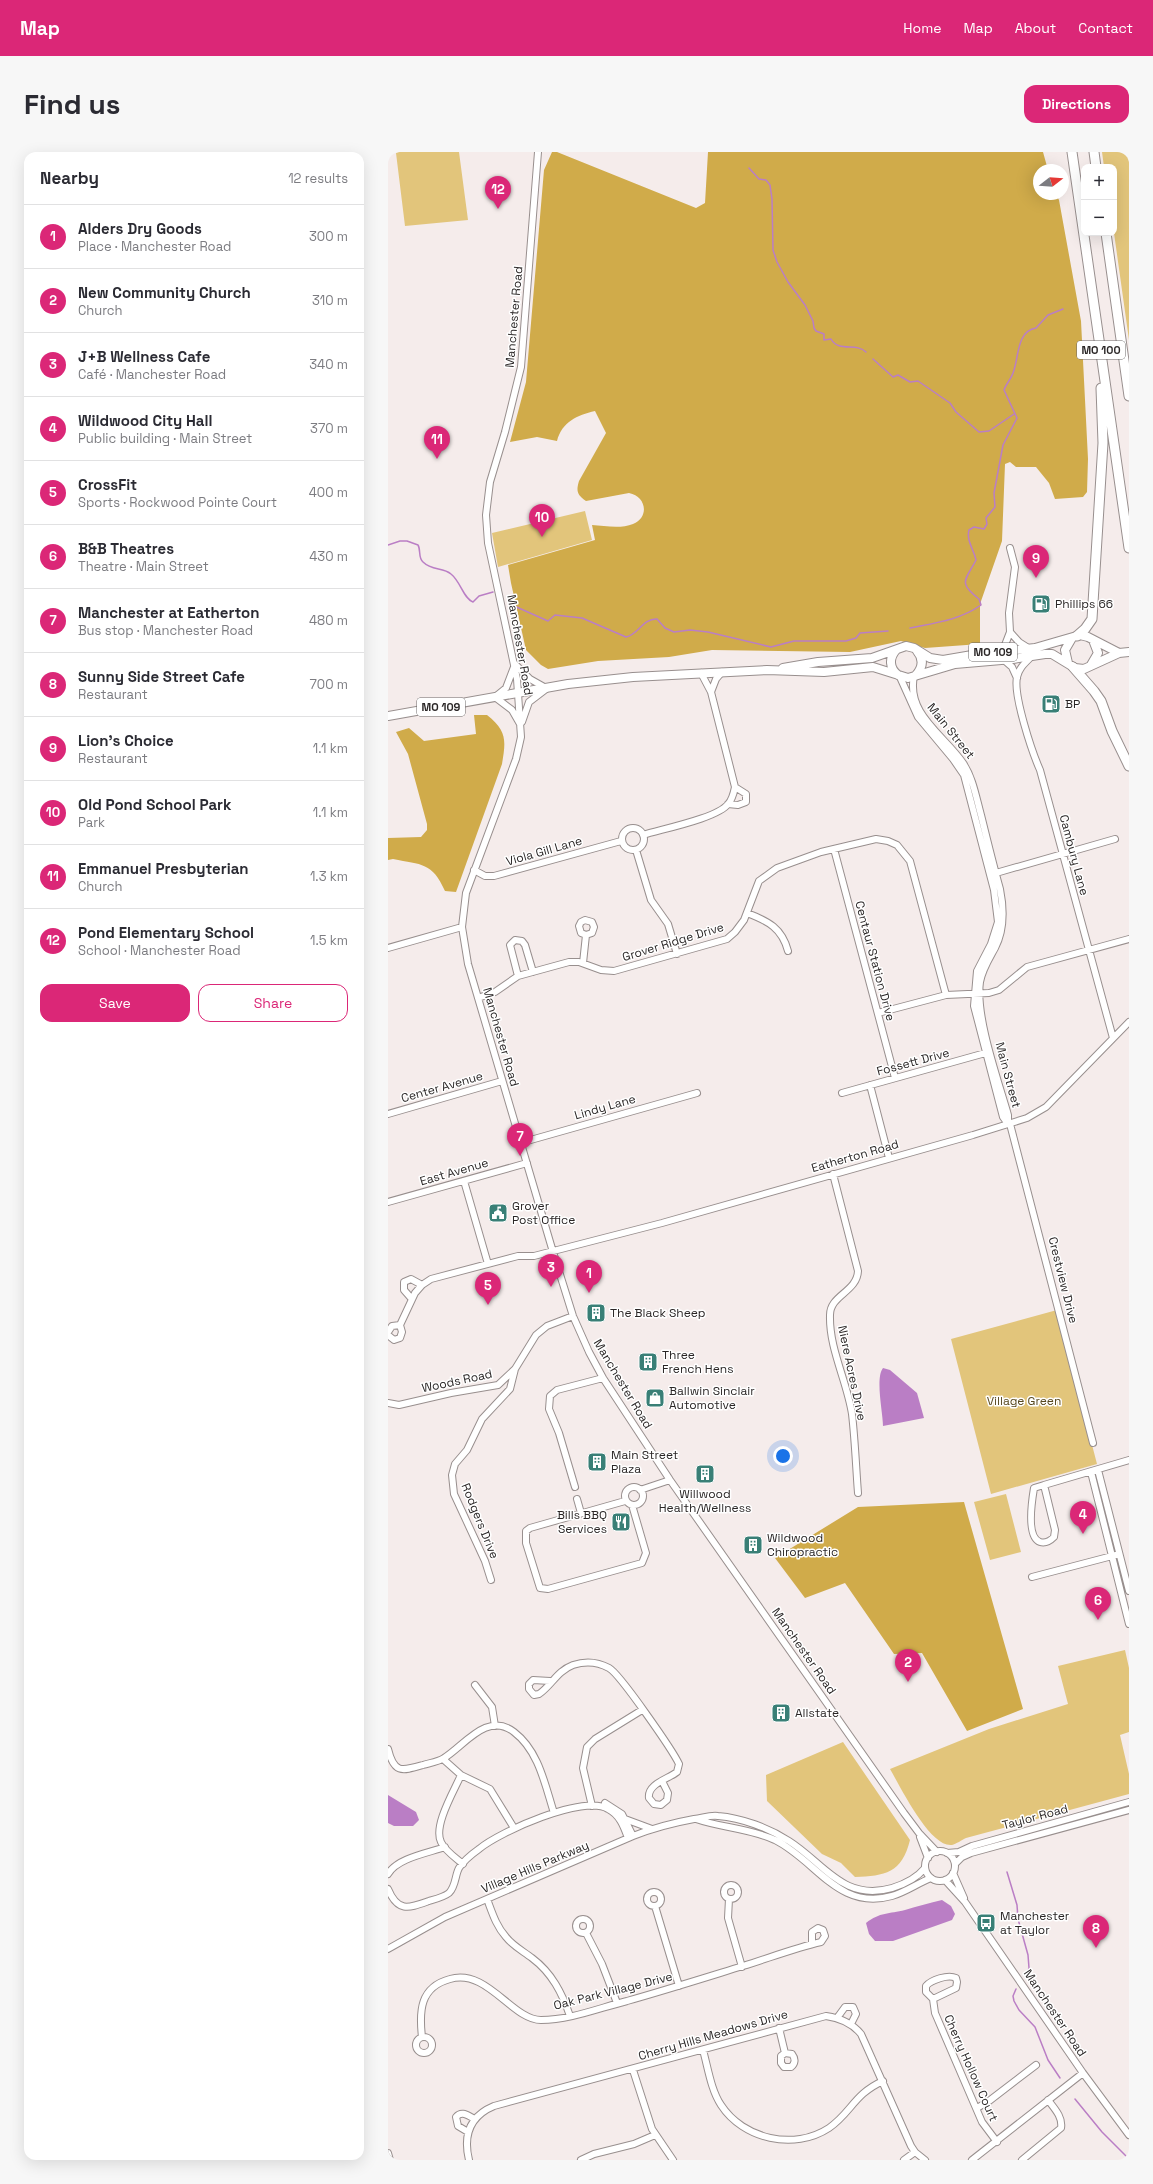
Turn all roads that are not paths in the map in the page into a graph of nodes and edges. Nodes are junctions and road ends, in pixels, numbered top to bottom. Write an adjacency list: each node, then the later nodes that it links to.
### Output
1 (538, 152): 22 (street, Manchester Road)
2 (1072, 152): 7 (highway, MO 100)
3 (1094, 152): 4 (highway)
4 (1096, 164)
5 (1106, 236): 6 (highway, MO 100)
6 (1122, 344): 8 (highway); 9 (highway, MO 100)
7 (1102, 361): 11 (highway, MO 100); 13 (highway)
8 (1129, 369)
9 (1129, 396)
10 (1010, 548): 12 (street)
11 (1129, 548)
12 (1010, 632): 17 (street); 19 (street)
13 (1075, 637): 14 (main road, MO 109); 19 (main road, MO 109); 23 (main road)
14 (1091, 638): 20 (main road, MO 109); 24 (main road)
15 (896, 650): 16 (main road, MO 109); 25 (main road, MO 109); 29 (main road)
16 (916, 650): 17 (main road, MO 109); 28 (main road)
17 (993, 652): 19 (main road, MO 109)
18 (1129, 652): 20 (main road, MO 109)
19 (1030, 653): 21 (main road, MO 109); 23 (main road, MO 109); 30 (street)
20 (1119, 653): 24 (main road, MO 109)
21 (1004, 660): 28 (main road, MO 109); 30 (street, Cambury Lane)
22 (514, 664): 31 (street); 33 (street, Manchester Road); 34 (street)
23 (1070, 665): 24 (main road, MO 109); 37 (highway)
24 (1089, 667)
25 (767, 670): 26 (main road, MO 109); 29 (main road, MO 109)
26 (722, 672): 27 (main road, MO 109); 32 (street)
27 (701, 673): 31 (main road, MO 109); 32 (street)
28 (915, 675): 29 (main road, MO 109); 47 (street, Main Street)
29 (899, 676): 59 (street, Main Street)
30 (1017, 678): 45 (street, Cambury Lane)
31 (548, 688): 33 (main road, MO 109); 36 (street)
32 (711, 692): 38 (street)
33 (519, 693): 34 (main road, MO 109); 36 (street, Manchester Road)
34 (495, 697): 35 (main road, MO 109); 36 (street)
35 (388, 716)
36 (520, 725): 46 (street, Manchester Road)
37 (1129, 766)
38 (735, 787): 39 (street); 39 (street)
39 (728, 804): 40 (street)
40 (643, 835): 42 (street, Viola Gill Lane); 44 (street)
41 (1115, 839): 45 (street)
42 (621, 841): 44 (street); 46 (street, Viola Gill Lane)
43 (834, 849): 48 (street, Grover Ridge Drive); 60 (street, Grover Ridge Drive); 62 (street, Centaur Station Drive)
44 (636, 850): 55 (street)
45 (1062, 854): 47 (street); 53 (street, Cambury Lane)
46 (474, 870): 49 (street, Manchester Road)
47 (996, 873): 59 (street, Main Street)
48 (746, 913): 54 (street); 55 (street, Grover Ridge Drive)
49 (462, 927): 52 (street); 61 (street, Manchester Road)
50 (586, 935): 56 (street)
51 (1129, 939): 53 (street)
52 (388, 948)
53 (1088, 950): 59 (street); 64 (street, Cambury Lane)
54 (788, 951)
55 (677, 954): 56 (street, Grover Ridge Drive)
56 (583, 963): 57 (street, Grover Ridge Drive)
57 (533, 972): 58 (street, Grover Ridge Drive); 58 (street)
58 (518, 976): 61 (street, Grover Ridge Drive)
59 (978, 992): 60 (street); 65 (street, Main Street)
60 (946, 995): 62 (street)
61 (478, 998): 67 (street, Manchester Road)
62 (878, 1013): 66 (street, Centaur Station Drive)
63 (1129, 1022): 64 (street, Eatherton Road)
64 (1113, 1038): 72 (street, Eatherton Road)
65 (988, 1052): 66 (street, Fossett Drive); 72 (street, Main Street)
66 (895, 1078): 68 (street, Fossett Drive)
67 (502, 1081): 71 (street, Center Avenue); 73 (street, Manchester Road)
68 (870, 1085): 70 (street, Fossett Drive); 74 (street)
69 (696, 1093): 73 (street, Lindy Lane)
70 (842, 1093)
71 (388, 1114)
72 (1009, 1124): 74 (street, Eatherton Road); 90 (street, Crestview Drive)
73 (520, 1143): 75 (street, Manchester Road)
74 (889, 1158): 76 (street, Eatherton Road)
75 (526, 1163): 77 (street, East Avenue); 79 (street, Manchester Road)
76 (833, 1174): 79 (street, Eatherton Road); 98 (street, Niere Acres Drive)
77 (464, 1181): 78 (street, East Avenue); 80 (street)
78 (388, 1202)
79 (553, 1252): 80 (street, Eatherton Road); 83 (street, Manchester Road)
80 (488, 1264): 81 (street, Eatherton Road)
81 (422, 1285): 82 (street); 82 (street)
82 (411, 1298): 84 (street)
83 (573, 1316): 87 (street, Woods Road); 88 (street, Manchester Road)
84 (400, 1325): 85 (street); 86 (street)
85 (388, 1332)
86 (388, 1335)
87 (515, 1369): 89 (street, Woods Road); 106 (street, Rodgers Drive)
88 (604, 1378): 94 (street, Manchester Road); 96 (street)
89 (388, 1403)
90 (1093, 1443)
91 (1129, 1460): 92 (street)
92 (1098, 1470): 93 (street); 103 (street)
93 (1091, 1472): 95 (street); 104 (street)
94 (670, 1480): 97 (street); 124 (street, Manchester Road)
95 (1044, 1485): 95 (street)
96 (575, 1488)
97 (640, 1490): 100 (street); 101 (street)
98 (858, 1493)
99 (577, 1499): 102 (street)
100 (626, 1501): 101 (street); 102 (street)
101 (632, 1506): 102 (street)
102 (581, 1513)
103 (1120, 1554): 104 (street); 107 (street)
104 (1112, 1557): 105 (street); 108 (street)
105 (1032, 1577)
106 (491, 1580)
107 (1129, 1591)
108 (1129, 1624)
109 (550, 1681): 111 (street)
110 (475, 1685): 112 (street)
111 (642, 1710): 116 (street); 118 (street)
112 (495, 1726): 114 (street); 120 (street)
113 (388, 1749): 114 (street)
114 (443, 1759): 115 (street)
115 (461, 1775): 122 (street); 126 (street)
116 (662, 1781)
117 (1129, 1802): 128 (street, Taylor Road)
118 (590, 1804): 120 (street); 121 (street); 125 (street)
119 (1129, 1810): 131 (street, Taylor Road)
120 (554, 1813): 122 (street)
121 (625, 1819): 123 (street); 125 (street)
122 (514, 1828): 130 (street)
123 (652, 1829): 125 (street, Village Hills Parkway); 136 (street, Village Hills Parkway)
124 (919, 1833): 127 (street, Manchester Road); 129 (street, Manchester Road)
125 (630, 1837): 139 (street, Village Hills Parkway)
126 (445, 1847): 130 (street); 134 (street)
127 (937, 1852): 128 (street); 129 (street)
128 (947, 1853): 131 (street)
129 (928, 1858): 132 (street)
130 (463, 1864): 138 (street)
131 (955, 1864): 133 (street)
132 (925, 1868): 135 (street); 136 (street, Village Hills Parkway)
133 (953, 1873): 137 (street); 141 (street, Manchester Road)
134 (388, 1874)
135 (931, 1878): 136 (street, Village Hills Parkway); 137 (street)
136 (830, 1879)
137 (945, 1880): 141 (street, Manchester Road)
138 (388, 1889)
139 (487, 1899): 145 (street, Village Hills Parkway); 150 (street)
140 (729, 1899): 146 (street)
141 (965, 1902): 159 (street, Manchester Road)
142 (655, 1906): 147 (street)
143 (586, 1933): 149 (street)
144 (812, 1944): 146 (street, Oak Park Village Drive)
145 (388, 1949)
146 (742, 1967): 147 (street, Oak Park Village Drive)
147 (679, 1986): 149 (street, Oak Park Village Drive)
148 (933, 1999): 148 (street, Cherry Hollow Court); 162 (street, Cherry Hollow Court)
149 (617, 2003): 150 (street, Oak Park Village Drive)
150 (570, 2016): 154 (street, Oak Park Village Drive)
151 (837, 2018): 152 (street, Cherry Hills Meadows Drive); 152 (street); 153 (street, Cherry Hills Meadows Drive)
152 (851, 2024): 160 (street, Cherry Hills Meadows Drive)
153 (779, 2028): 155 (street, Cherry Hills Meadows Drive); 156 (street)
154 (422, 2037)
155 (703, 2050): 158 (street, Cherry Hills Meadows Drive); 160 (street)
156 (786, 2053)
157 (1036, 2065): 162 (street)
158 (633, 2070): 163 (street, Cherry Hills Meadows Drive); 165 (street)
159 (1083, 2073): 161 (street); 166 (street, Manchester Road)
160 (883, 2081): 168 (street, Cherry Hills Meadows Drive)
161 (1048, 2100): 167 (street); 177 (street)
162 (977, 2108): 167 (street, Cherry Hollow Court)
163 (475, 2119): 164 (street, Cherry Hills Meadows Drive); 164 (street)
164 (468, 2132): 171 (street, Cherry Hills Meadows Drive)
165 (655, 2135): 172 (street); 173 (street)
166 (1129, 2135)
167 (997, 2142): 176 (street)
168 (914, 2152): 174 (street); 175 (street)
169 (388, 2153): 170 (street)
170 (390, 2160)
171 (469, 2160)
172 (581, 2160)
173 (673, 2160)
174 (904, 2160)
175 (925, 2160)
176 (972, 2160)
177 (1022, 2160)

